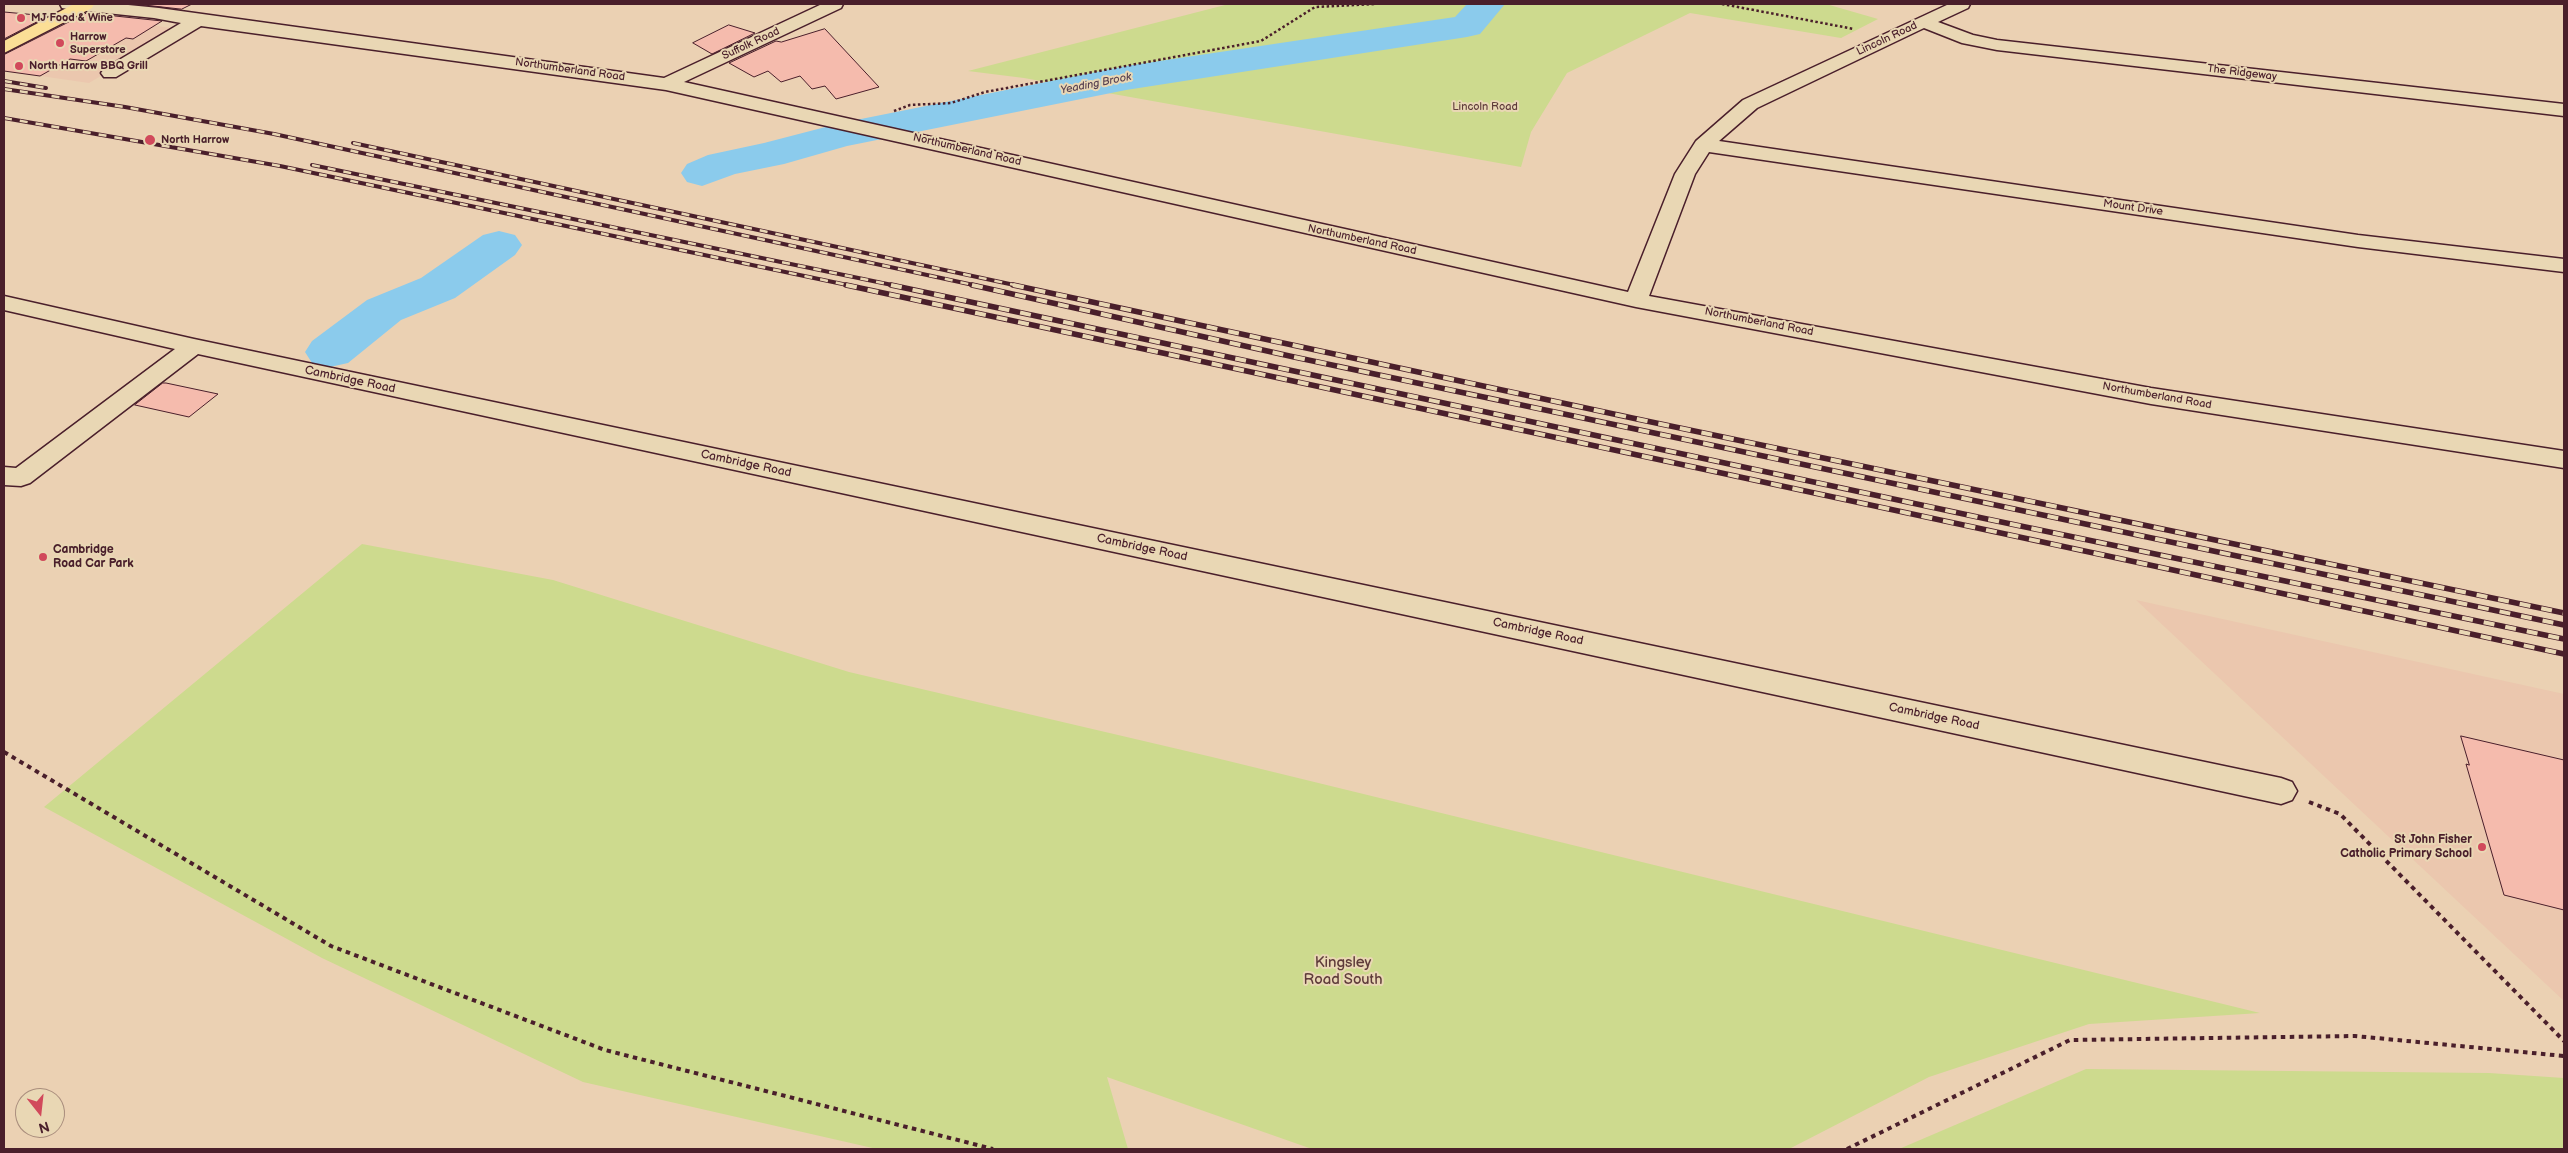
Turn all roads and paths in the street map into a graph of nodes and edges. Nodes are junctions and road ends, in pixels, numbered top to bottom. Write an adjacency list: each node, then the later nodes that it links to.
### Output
1 (835, 4): 11 (street, Suffolk Road)
2 (1376, 4): 13 (path)
3 (1722, 4): 8 (path)
4 (1962, 4): 7 (street, Lincoln Road)
5 (84, 5): 6 (street, Northumberland Road); 9 (main road)
6 (198, 20): 10 (street); 11 (street, Northumberland Road)
7 (1922, 22): 8 (street, Lincoln Road); 12 (street, The Ridgeway)
8 (1892, 36): 14 (street, Lincoln Road)
9 (4, 48)
10 (110, 72)
11 (666, 84): 13 (street, Northumberland Road)
12 (2564, 110)
13 (893, 122): 16 (street, Northumberland Road)
14 (1703, 145): 15 (street, Mount Drive); 16 (street, Lincoln Road)
15 (2564, 266)
16 (1636, 300): 19 (street, Northumberland Road)
17 (4, 303): 18 (street, Cambridge Road)
18 (194, 346): 20 (street); 22 (street, Cambridge Road)
19 (2564, 460)
20 (4, 476)
21 (4, 752): 25 (path)
22 (2281, 791): 23 (path)
23 (2564, 1041)
24 (2564, 1056): 26 (path)
25 (993, 1149)
26 (1847, 1149)

